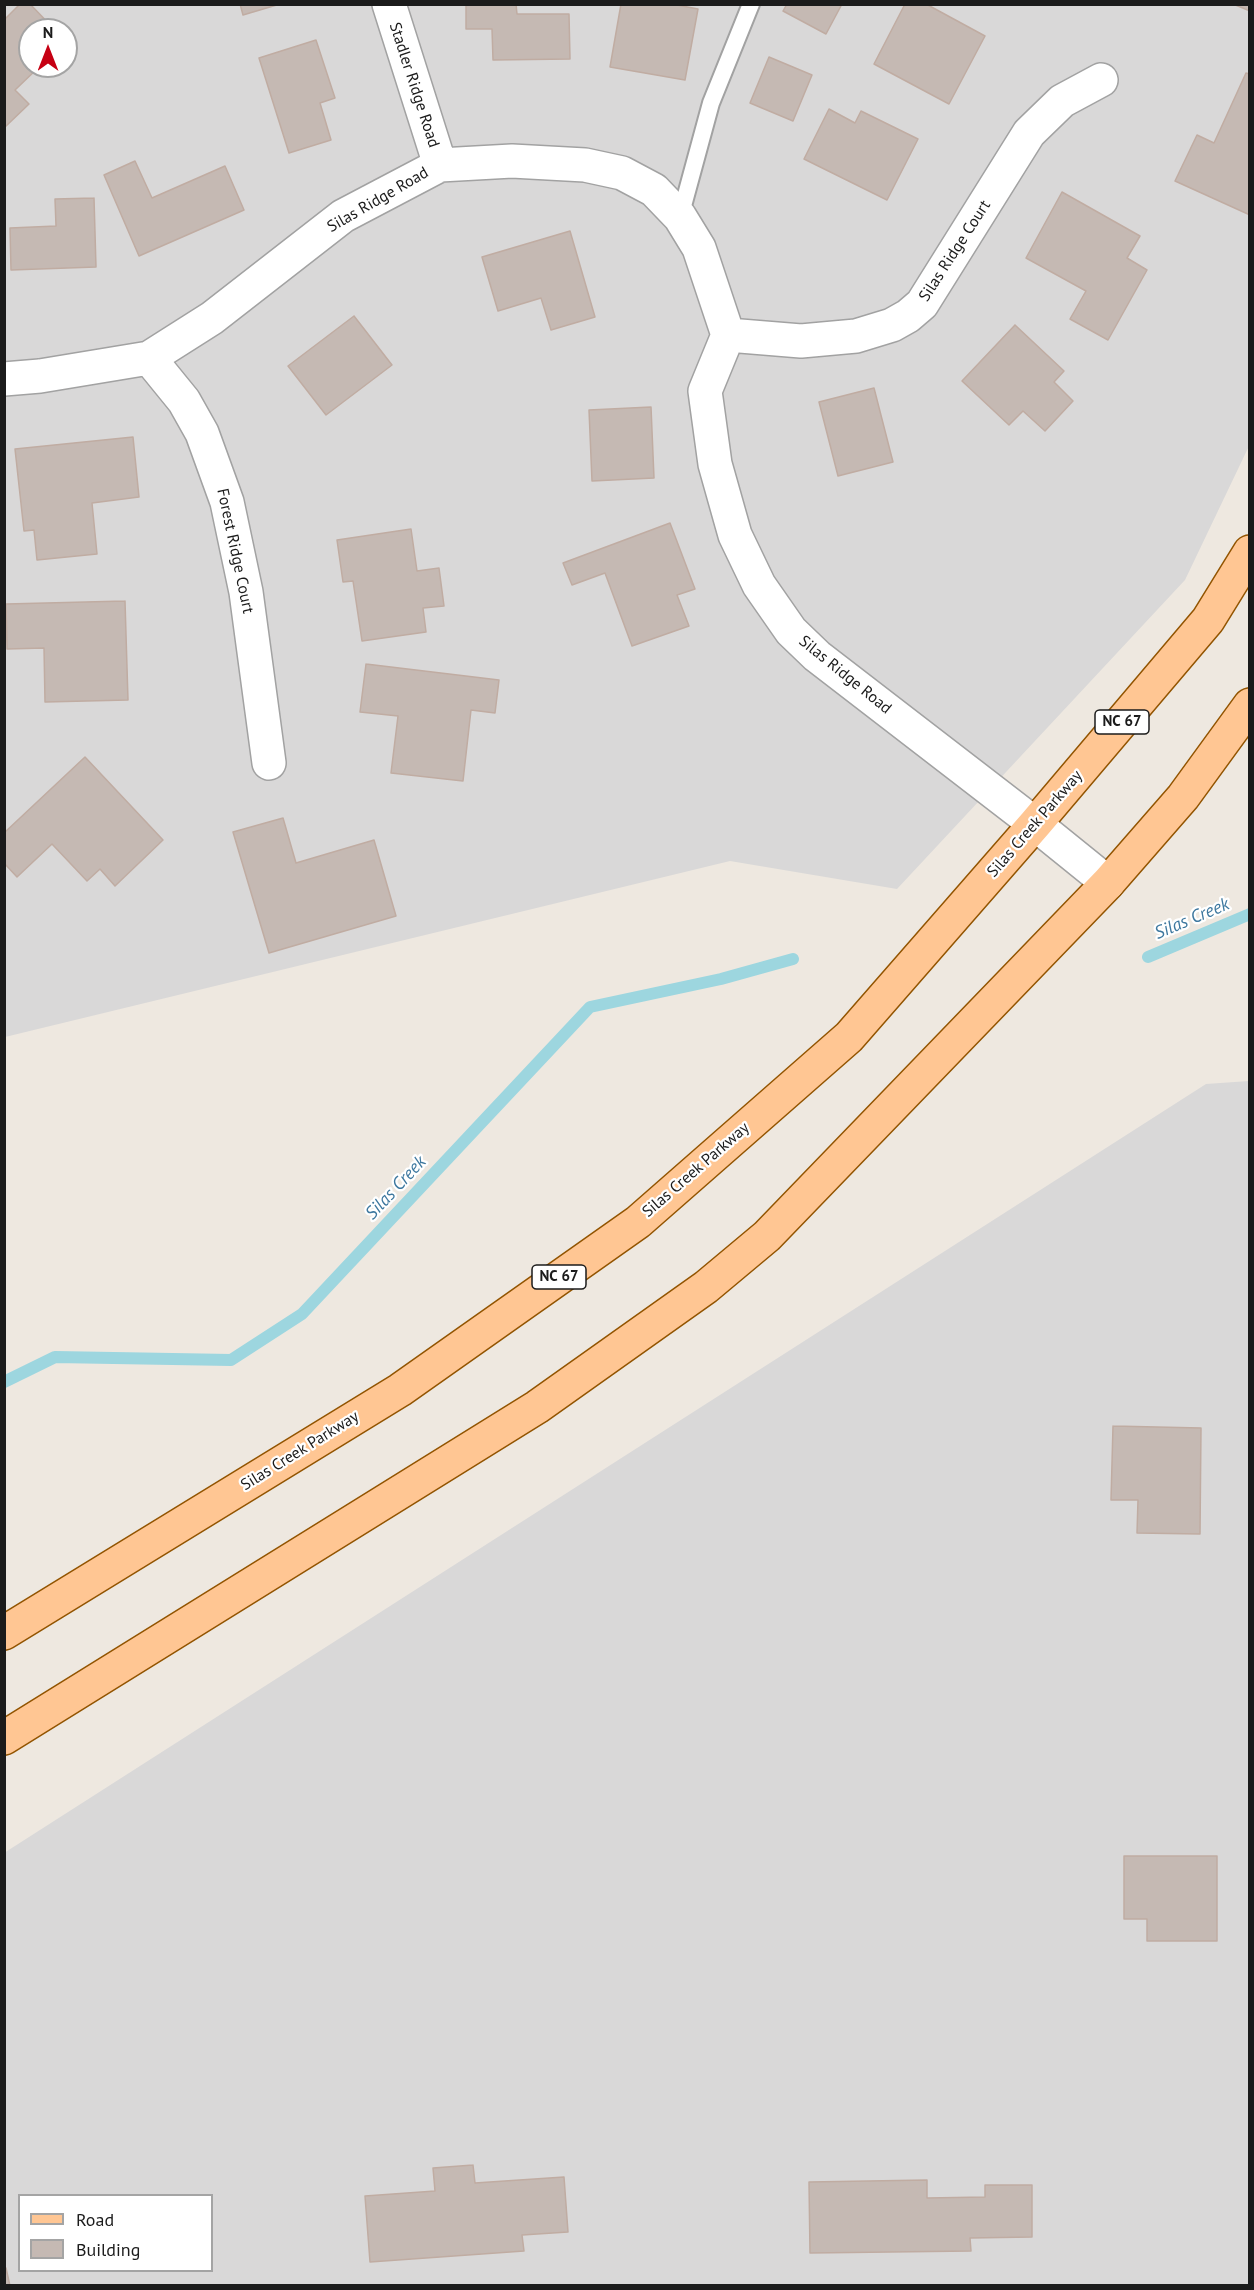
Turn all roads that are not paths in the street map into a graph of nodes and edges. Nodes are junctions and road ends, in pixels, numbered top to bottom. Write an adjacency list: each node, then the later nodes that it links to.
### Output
1 (389, 4): 4 (street, Stadler Ridge Road)
2 (751, 4): 5 (lane)
3 (1101, 80): 6 (street, Silas Ridge Court)
4 (440, 165): 5 (street, Silas Ridge Road); 7 (street, Silas Ridge Road)
5 (680, 217): 6 (street, Silas Ridge Road)
6 (728, 335): 12 (street, Silas Ridge Road)
7 (149, 358): 8 (street, Silas Ridge Road); 11 (street, Forest Ridge Court)
8 (4, 379)
9 (1250, 552): 12 (main road, Silas Creek Parkway / NC 67)
10 (1250, 705): 13 (main road)
11 (269, 763)
12 (1035, 824): 13 (street, Silas Ridge Road); 14 (main road, Silas Creek Parkway / NC 67)
13 (1107, 883): 15 (main road)
14 (4, 1633)
15 (4, 1738)

